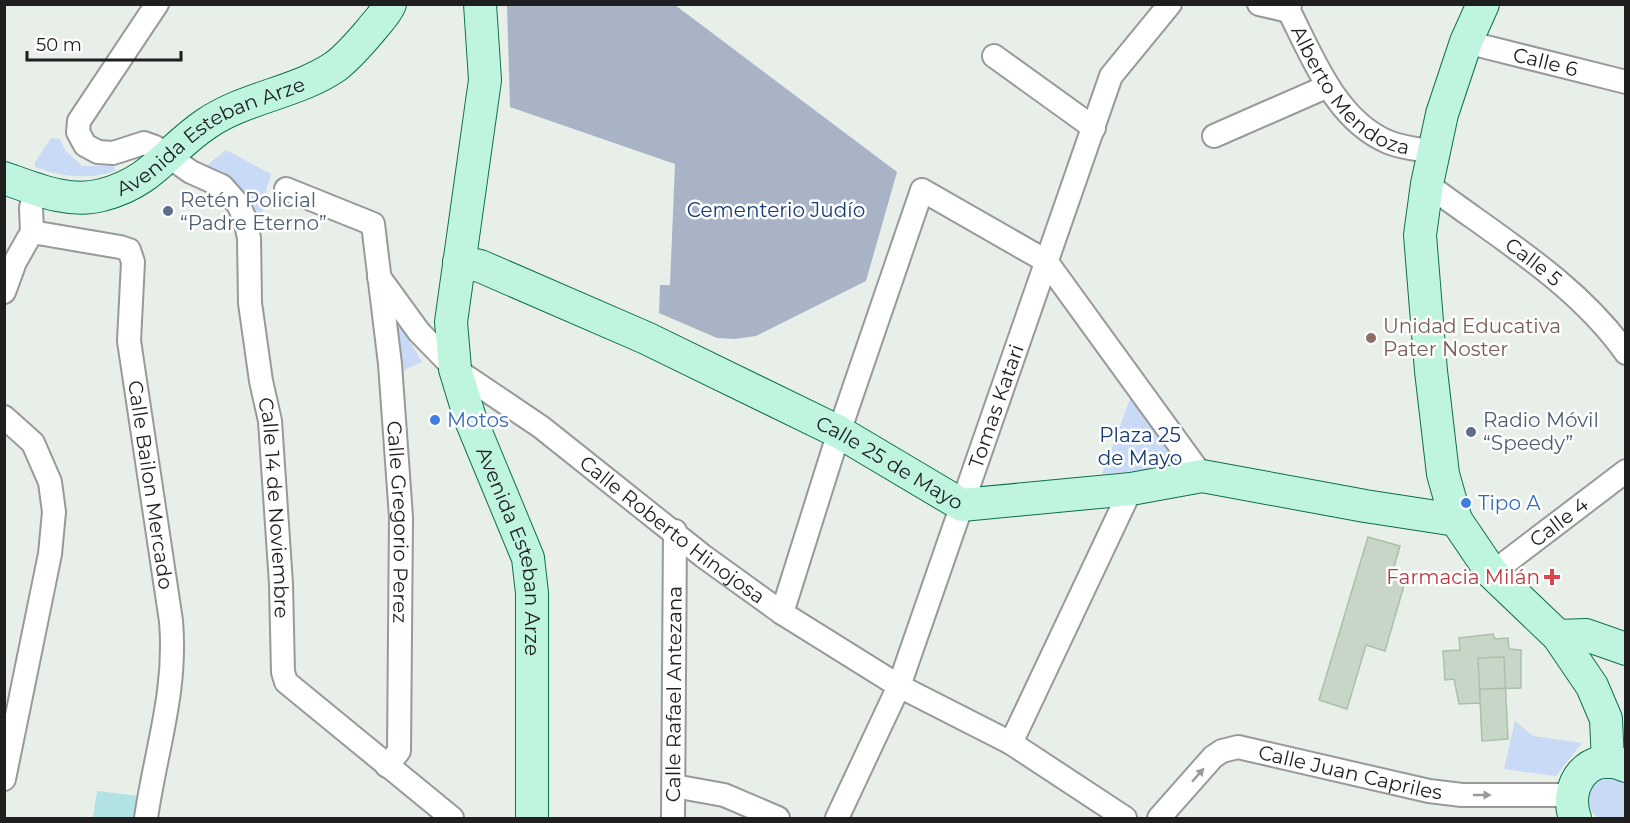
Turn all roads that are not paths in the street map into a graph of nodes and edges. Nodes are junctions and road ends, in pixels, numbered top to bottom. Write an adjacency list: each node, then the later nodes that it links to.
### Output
1 (157, 4): 15 (street, Calle 14 de Noviembre)
2 (390, 4): 15 (main road, Avenida Esteban Arze)
3 (480, 4): 22 (main road, Avenida Esteban Arze)
4 (1170, 4): 12 (street, Tomas Katari)
5 (1259, 4): 7 (street)
6 (1483, 4): 8 (main road)
7 (1289, 8): 11 (street, Alberto Mendoza)
8 (1466, 42): 10 (street, Calle 6); 14 (main road)
9 (994, 56): 12 (street)
10 (1626, 82)
11 (1328, 86): 13 (street); 14 (street, Alberto Mendoza)
12 (1094, 128): 21 (street, Tomas Katari)
13 (1214, 136)
14 (1434, 152): 17 (main road)
15 (168, 158): 18 (main road, Avenida Esteban Arze); 42 (street, Calle 14 de Noviembre)
16 (4, 178): 18 (main road, Avenida Esteban Arze)
17 (1427, 184): 25 (street, Calle 5); 33 (main road)
18 (35, 189): 20 (street)
19 (286, 189): 23 (street, Calle Roberto Hinojosa)
20 (32, 232): 24 (street); 46 (street, Calle Bailon Mercado)
21 (1046, 261): 28 (street); 30 (street); 32 (street, Tomas Katari)
22 (459, 262): 26 (main road, Avenida Esteban Arze); 28 (main road, Calle 25 de Mayo)
23 (379, 276): 26 (street, Calle Roberto Hinojosa); 42 (street, Calle Gregorio Perez)
24 (4, 292)
25 (1626, 353)
26 (455, 369): 34 (street, Calle Roberto Hinojosa); 48 (main road, Avenida Esteban Arze)
27 (4, 417): 43 (street)
28 (838, 432): 32 (main road, Calle 25 de Mayo); 36 (street)
29 (1626, 471): 35 (street, Calle 4)
30 (1202, 476): 31 (main road, Calle 25 de Mayo); 33 (main road, Calle 25 de Mayo)
31 (1131, 489): 32 (main road, Calle 25 de Mayo); 40 (street)
32 (962, 505): 39 (street, Tomas Katari)
33 (1456, 520): 35 (main road)
34 (675, 531): 36 (street, Calle Roberto Hinojosa); 44 (street, Calle Rafael Antezana)
35 (1492, 573): 37 (main road)
36 (782, 613): 39 (street, Calle Roberto Hinojosa)
37 (1558, 636): 38 (main road); 41 (main road)
38 (1626, 650)
39 (899, 686): 40 (street, Calle Roberto Hinojosa); 51 (street, Tomas Katari)
40 (1011, 743): 52 (street, Calle Roberto Hinojosa)
41 (1617, 764): 45 (main road)
42 (387, 766): 47 (street, Calle 14 de Noviembre)
43 (4, 779)
44 (674, 786): 49 (street, Calle Rafael Antezana); 50 (street)
45 (1573, 807): 53 (street, Calle Juan Capriles, one-way to 45)
46 (146, 819)
47 (452, 819)
48 (532, 819)
49 (673, 819)
50 (778, 819)
51 (837, 819)
52 (1125, 819)
53 (1159, 819)

